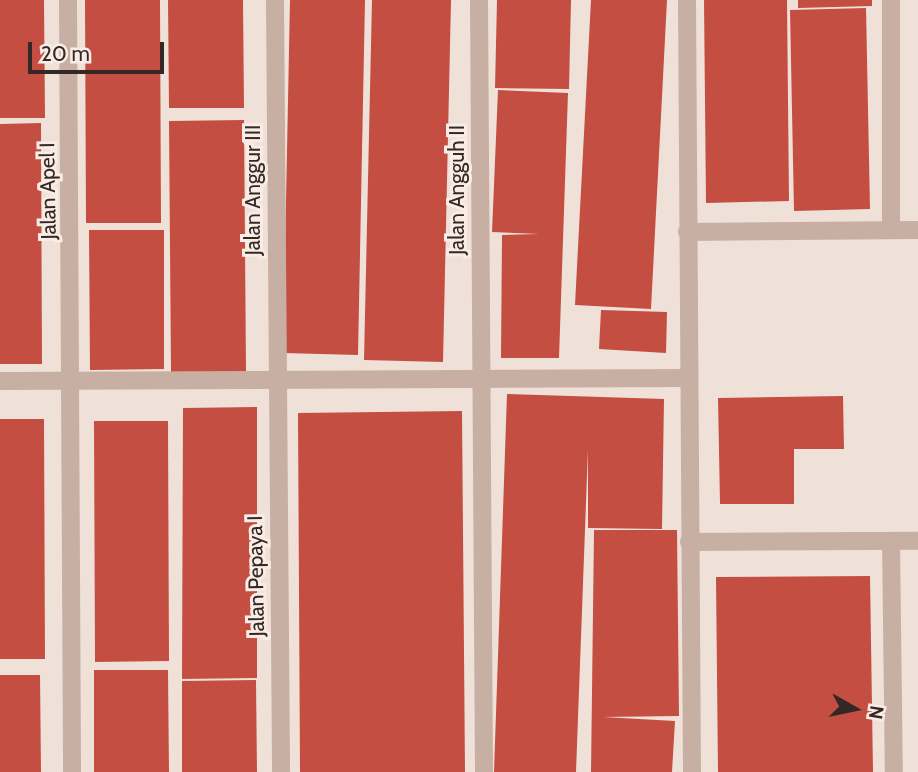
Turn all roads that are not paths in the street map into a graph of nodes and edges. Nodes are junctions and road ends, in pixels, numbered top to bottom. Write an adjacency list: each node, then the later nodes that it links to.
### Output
1 (68, 0): 13 (street, Jalan Apel I)
2 (275, 0): 11 (street, Jalan Anggur III)
3 (480, 0): 10 (street, Jalan Angguh II)
4 (687, 0): 8 (street)
5 (891, 0): 6 (street)
6 (891, 230): 7 (street); 8 (street)
7 (918, 230)
8 (687, 232): 9 (street)
9 (689, 378): 10 (street); 16 (street)
10 (481, 379): 11 (street); 19 (street, Jalan Angguh II)
11 (277, 380): 13 (street); 18 (street, Jalan Pepaya I)
12 (0, 381): 13 (street)
13 (73, 381): 17 (street, Jalan Apel I)
14 (891, 541): 15 (street); 16 (street); 21 (street)
15 (918, 541)
16 (689, 542): 20 (street)
17 (72, 772)
18 (281, 772)
19 (484, 772)
20 (692, 772)
21 (894, 772)

